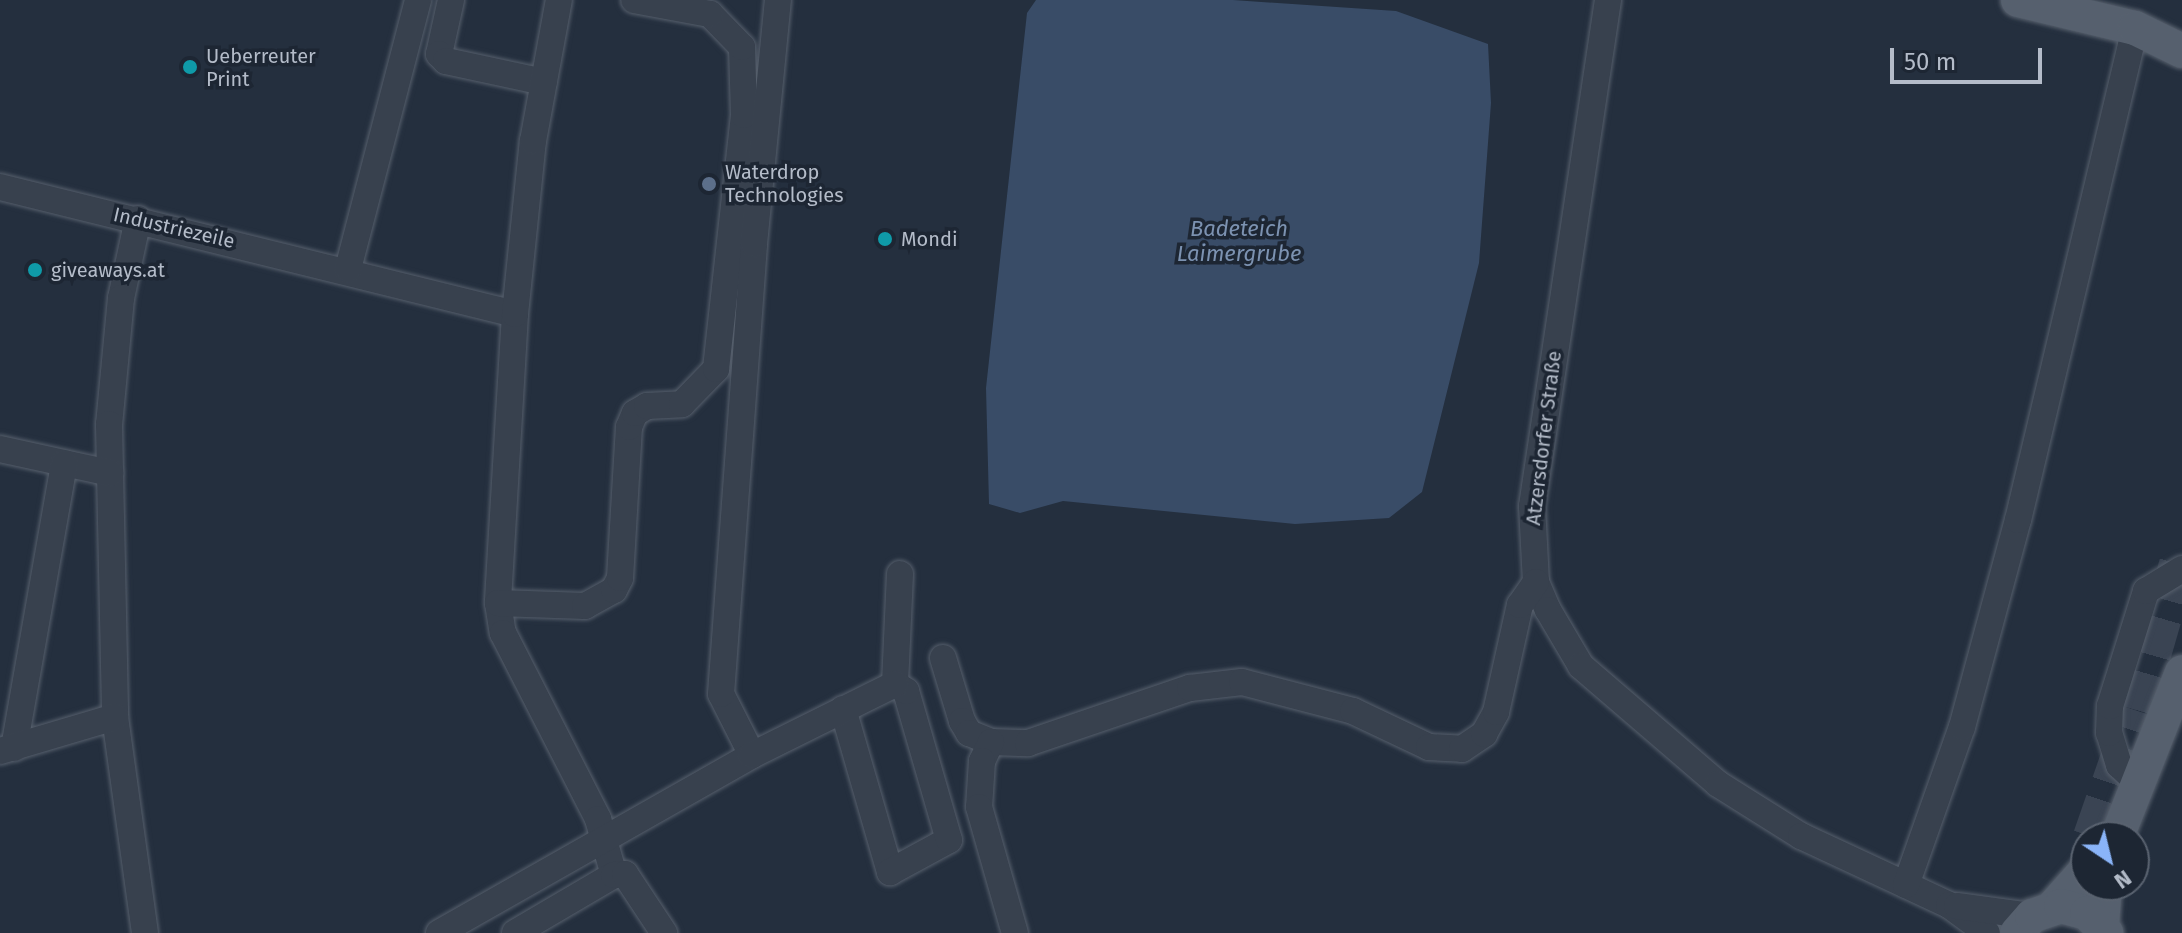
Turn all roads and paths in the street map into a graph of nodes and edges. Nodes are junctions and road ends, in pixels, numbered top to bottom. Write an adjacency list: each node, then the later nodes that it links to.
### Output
1 (418, 0): 14 (street)
2 (451, 0): 11 (street)
3 (559, 0): 11 (street)
4 (634, 0): 22 (street)
5 (778, 0): 30 (street)
6 (1608, 0): 21 (street, Atzersdorfer Straße)
7 (2018, 0): 9 (main road)
8 (2182, 26): 9 (main road)
9 (2135, 28): 10 (main road); 34 (street)
10 (2182, 51)
11 (544, 82): 15 (street)
12 (0, 187): 13 (street, Industriezeile)
13 (138, 219): 14 (street, Industriezeile); 18 (street)
14 (348, 269): 15 (street, Industriezeile)
15 (515, 314): 22 (street)
16 (0, 449): 17 (street)
17 (64, 463): 18 (street); 29 (street)
18 (110, 473): 27 (street)
19 (2182, 569): 31 (street)
20 (900, 574): 25 (street)
21 (1536, 582): 28 (street); 34 (street, Atzersdorfer Straße)
22 (498, 603): 32 (street)
23 (943, 658): 28 (street)
24 (2182, 672): 31 (main road)
25 (895, 684): 26 (street); 26 (street)
26 (843, 709): 30 (street)
27 (115, 717): 29 (street); 40 (street)
28 (991, 742): 44 (street)
29 (7, 750)
30 (752, 755): 32 (street)
31 (2121, 816)
32 (603, 838): 33 (street); 41 (street)
33 (614, 875): 42 (street); 43 (street)
34 (1906, 885): 37 (street, Atzersdorfer Straße)
35 (2070, 885): 38 (main road)
36 (2105, 901): 39 (main road)
37 (1949, 905): 38 (street, Atzersdorfer Straße); 45 (street, Atzersdorfer Straße)
38 (2034, 918): 39 (main road)
39 (2104, 930)
40 (145, 933)
41 (439, 933)
42 (515, 933)
43 (664, 933)
44 (1015, 933)
45 (1987, 933)

